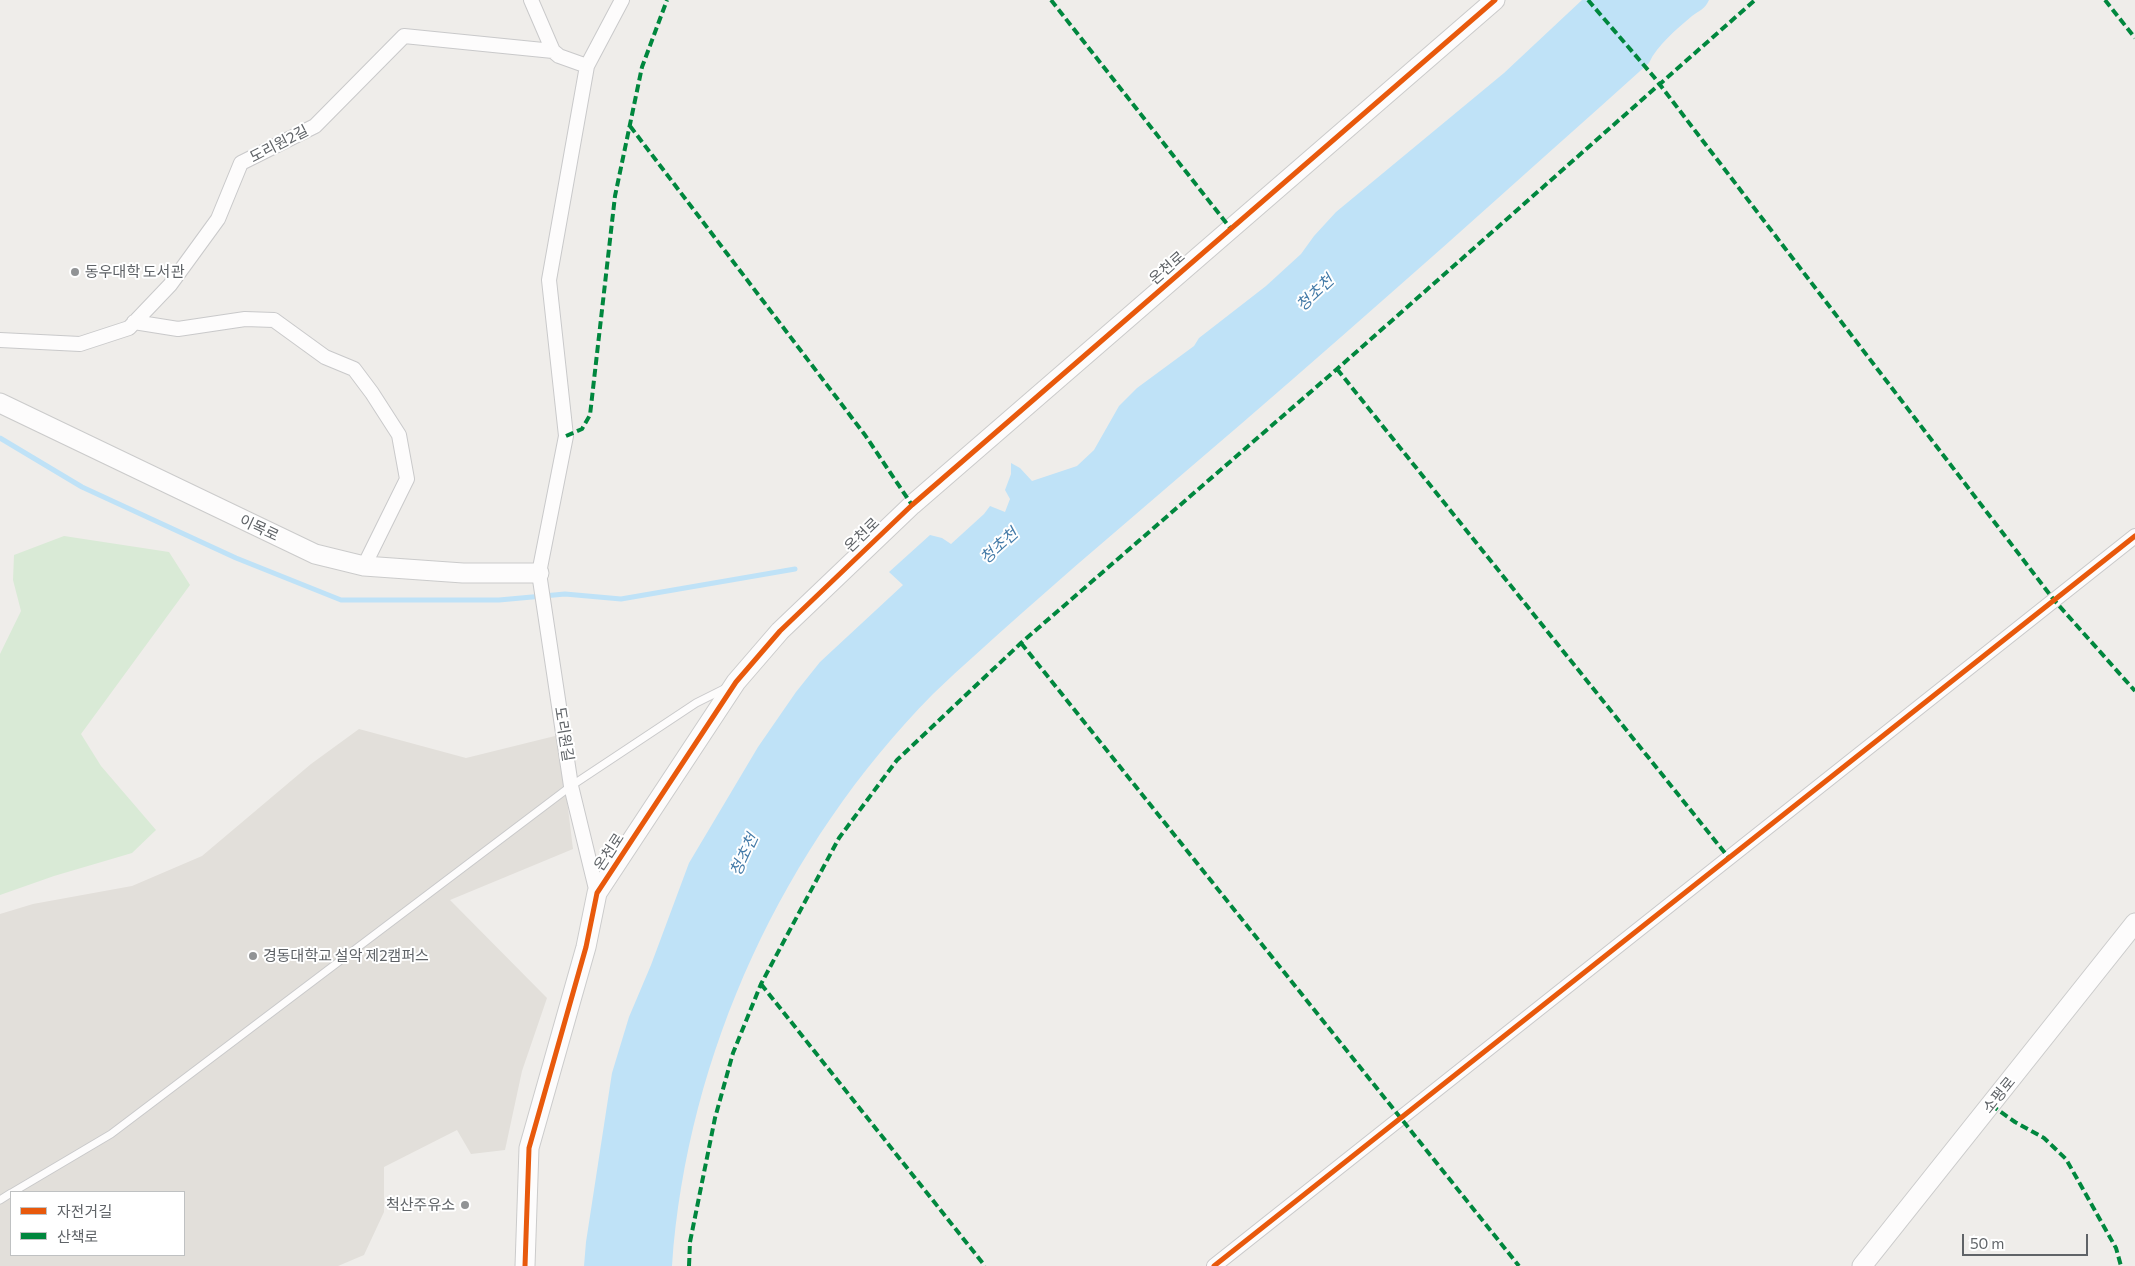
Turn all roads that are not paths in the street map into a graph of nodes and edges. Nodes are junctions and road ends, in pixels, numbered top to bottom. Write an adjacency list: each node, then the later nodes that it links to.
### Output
1 (531, 0): 4 (street)
2 (622, 0): 5 (street)
3 (1495, 0): 12 (street, 온천로)
4 (553, 51): 5 (street); 6 (street, 도리원2길)
5 (586, 66): 11 (street, 도리원길)
6 (134, 322): 7 (street, 도리원2길); 10 (street)
7 (0, 340)
8 (0, 403): 10 (street, 이목로)
9 (2135, 536): 18 (street)
10 (364, 566): 11 (street, 이목로)
11 (539, 574): 13 (street, 도리원길)
12 (736, 682): 13 (lane); 14 (street, 온천로)
13 (571, 786): 14 (street, 도리원길); 16 (lane)
14 (598, 893): 17 (street, 온천로)
15 (2135, 923): 19 (street, 소평로)
16 (15, 1191)
17 (525, 1266)
18 (1214, 1266)
19 (1862, 1266)

